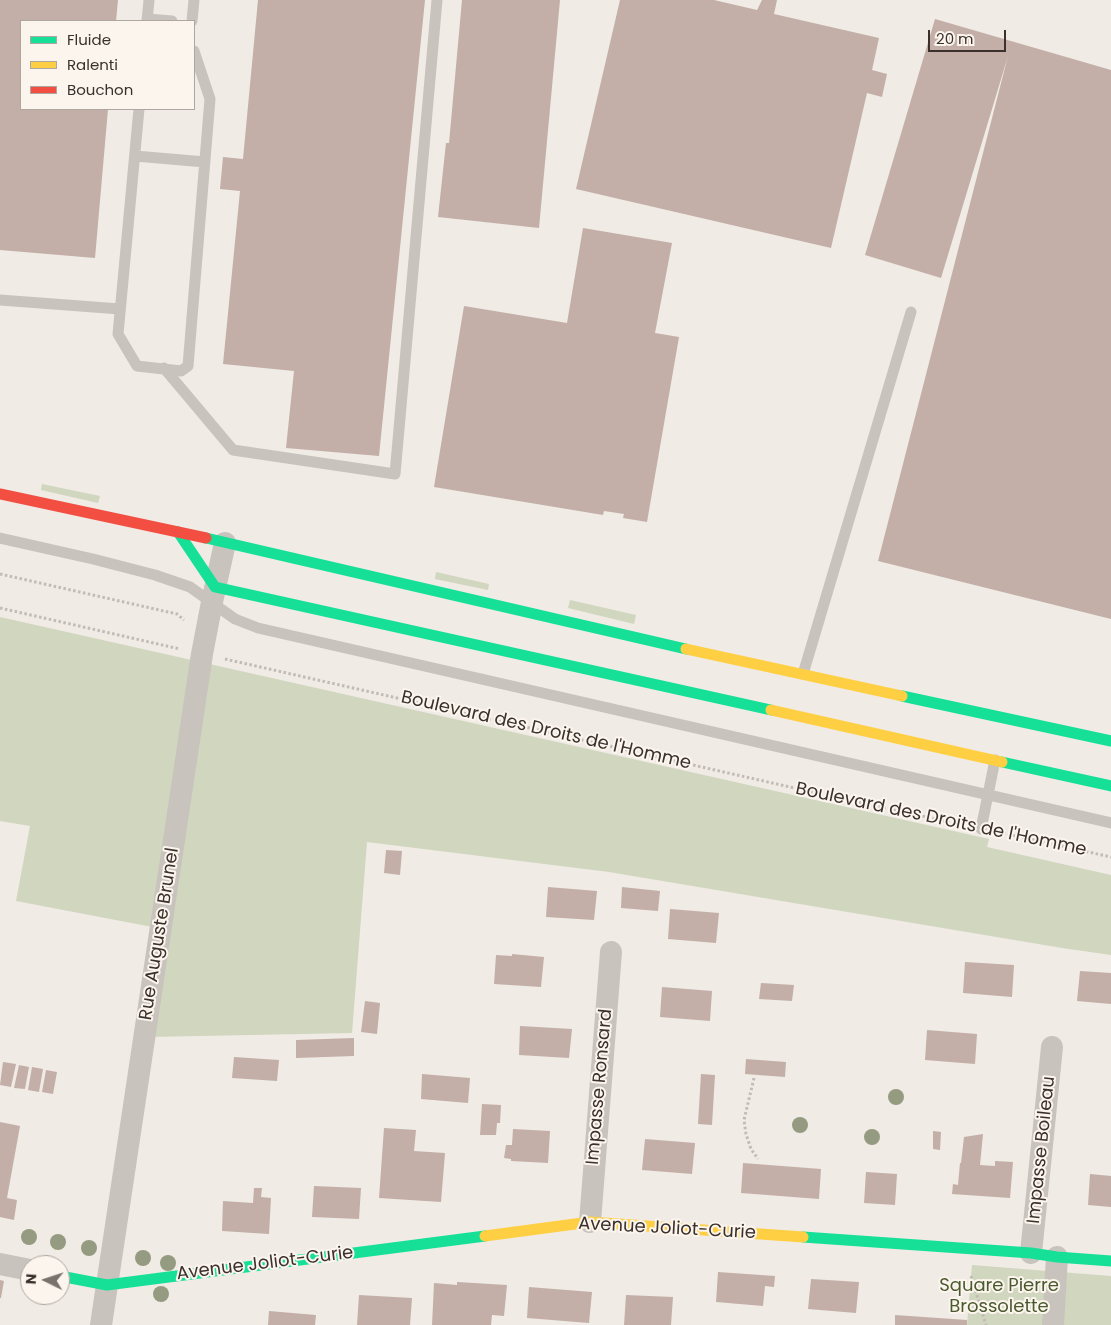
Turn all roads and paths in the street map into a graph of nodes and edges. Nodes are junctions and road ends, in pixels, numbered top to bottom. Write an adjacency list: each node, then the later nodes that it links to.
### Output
1 (149, 0): 4 (lane)
2 (194, 0): 5 (lane)
3 (437, 0): 13 (lane)
4 (147, 20)
5 (192, 20)
6 (195, 54): 9 (lane)
7 (139, 110): 8 (lane)
8 (135, 156): 9 (lane); 11 (lane)
9 (205, 162): 13 (lane)
10 (0, 300): 11 (lane)
11 (120, 309): 13 (lane)
12 (911, 312): 22 (lane)
13 (164, 368)
14 (0, 494): 15 (main road)
15 (178, 532): 17 (main road); 19 (main road, Boulevard des Droits de l'Homme)
16 (0, 538): 19 (lane, Boulevard des Droits de l'Homme)
17 (225, 543): 19 (street, Rue Auguste Brunel); 22 (main road)
18 (0, 574): 21 (path, Boulevard des Droits de l'Homme)
19 (213, 594): 21 (street, Rue Auguste Brunel); 24 (main road, Boulevard des Droits de l'Homme); 26 (lane, Boulevard des Droits de l'Homme)
20 (0, 608): 21 (path)
21 (207, 649): 28 (path, Boulevard des Droits de l'Homme); 42 (street, Rue Auguste Brunel)
22 (803, 674): 23 (main road)
23 (1111, 741)
24 (995, 760): 25 (main road, Boulevard des Droits de l'Homme); 26 (lane)
25 (1111, 786)
26 (988, 795): 27 (lane, Boulevard des Droits de l'Homme); 28 (lane)
27 (1111, 823)
28 (981, 828): 29 (path, Boulevard des Droits de l'Homme)
29 (1111, 857)
30 (611, 952): 34 (street, Impasse Ronsard)
31 (1052, 1047): 36 (street, Impasse Boileau)
32 (754, 1078): 33 (path)
33 (758, 1159)
34 (590, 1222): 35 (main road, Avenue Joliot-Curie); 42 (main road, Avenue Joliot-Curie)
35 (962, 1249): 36 (main road, Avenue Joliot-Curie); 44 (path)
36 (1031, 1254): 37 (main road, Avenue Joliot-Curie)
37 (1057, 1257): 38 (main road, Avenue Joliot-Curie); 45 (street)
38 (1111, 1261)
39 (0, 1264): 40 (street)
40 (20, 1268)
41 (70, 1278): 42 (main road, Avenue Joliot-Curie)
42 (107, 1285): 43 (street, Rue Auguste Brunel)
43 (101, 1325)
44 (986, 1325)
45 (1053, 1325)

